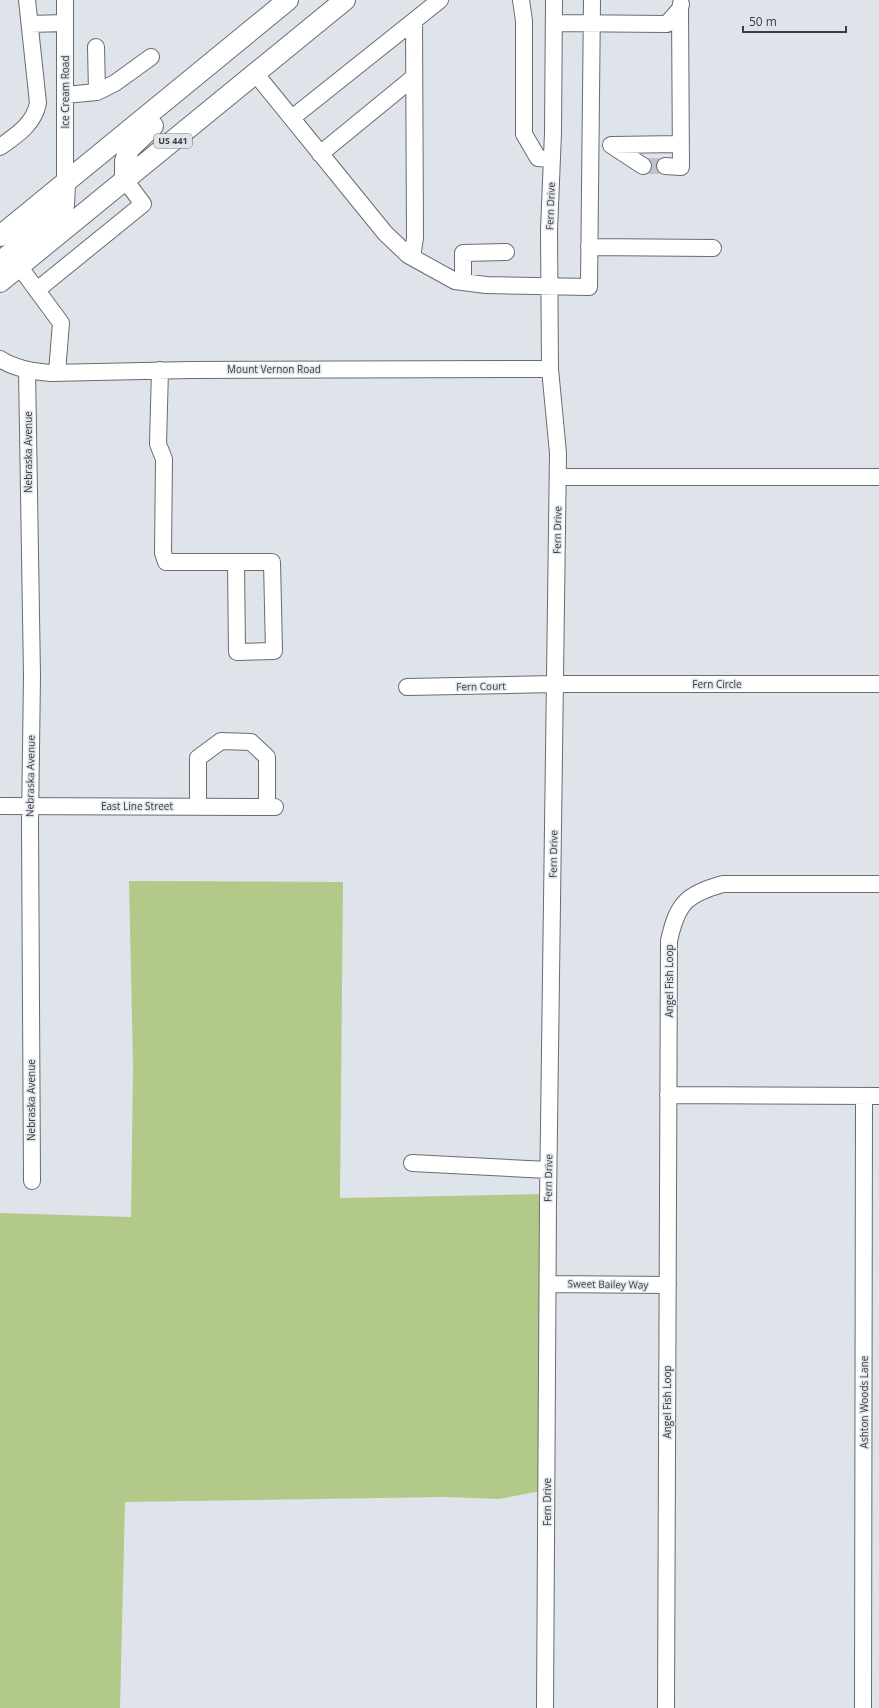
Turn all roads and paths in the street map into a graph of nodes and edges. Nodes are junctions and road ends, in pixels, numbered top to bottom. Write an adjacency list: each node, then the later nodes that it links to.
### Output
1 (27, 0): 14 (street)
2 (65, 0): 11 (street, Ice Cream Road)
3 (288, 0): 15 (main road)
4 (345, 0): 18 (main road, US 441)
5 (440, 0): 10 (street)
6 (521, 0): 28 (street)
7 (554, 0): 12 (street, Fern Drive)
8 (592, 0): 13 (street)
9 (681, 5): 13 (street); 23 (street)
10 (414, 21): 19 (street); 22 (street)
11 (65, 23): 14 (street); 21 (street, Ice Cream Road)
12 (554, 23): 13 (street); 28 (street, Fern Drive)
13 (593, 23): 24 (street)
14 (30, 24): 26 (street)
15 (257, 25): 31 (main road); 32 (main road)
16 (96, 47): 20 (street)
17 (151, 57): 20 (street)
18 (255, 73): 22 (street); 31 (main road, US 441)
19 (414, 77): 27 (street); 37 (street)
20 (97, 92): 21 (street)
21 (65, 95): 32 (street, Ice Cream Road)
22 (292, 118): 27 (street)
23 (680, 144): 25 (street); 30 (street)
24 (591, 145): 25 (street); 34 (street)
25 (612, 145): 29 (street)
26 (0, 147)
27 (320, 154): 37 (street)
28 (552, 159): 42 (street, Fern Drive)
29 (643, 166)
30 (665, 166)
31 (125, 180): 39 (main road, US 441); 43 (street)
32 (65, 183): 33 (main road); 38 (main road)
33 (0, 236)
34 (589, 248): 35 (street); 42 (street)
35 (713, 248)
36 (506, 252): 41 (street)
37 (412, 257): 41 (street)
38 (0, 262)
39 (20, 266): 40 (main road, US 441); 43 (street)
40 (0, 282)
41 (463, 282): 42 (street)
42 (550, 287): 45 (street, Fern Drive)
43 (37, 290): 48 (street)
44 (0, 359): 46 (street, Mount Vernon Road)
45 (550, 369): 47 (street, Mount Vernon Road); 49 (street, Fern Drive)
46 (27, 370): 48 (street, Mount Vernon Road); 56 (street, Nebraska Avenue)
47 (160, 370): 48 (street, Mount Vernon Road); 51 (street)
48 (57, 372)
49 (558, 477): 50 (street); 52 (street, Fern Drive)
50 (879, 477)
51 (236, 562): 51 (street)
52 (554, 684): 53 (street, Fern Circle); 54 (street, Fern Court); 62 (street, Fern Drive)
53 (879, 684)
54 (407, 687)
55 (0, 806): 56 (street, East Line Street)
56 (30, 806): 57 (street, East Line Street); 63 (street, Nebraska Avenue)
57 (198, 806): 57 (street, East Line Street)
58 (879, 884): 59 (street, Angel Fish Loop)
59 (668, 1095): 60 (street); 65 (street, Angel Fish Loop)
60 (872, 1096): 68 (street, Ashton Woods Lane)
61 (412, 1163): 62 (street)
62 (548, 1170): 64 (street, Fern Drive)
63 (32, 1181)
64 (548, 1284): 65 (street, Sweet Bailey Way); 66 (street, Fern Drive)
65 (668, 1285): 67 (street, Angel Fish Loop)
66 (545, 1708)
67 (666, 1708)
68 (863, 1708)

